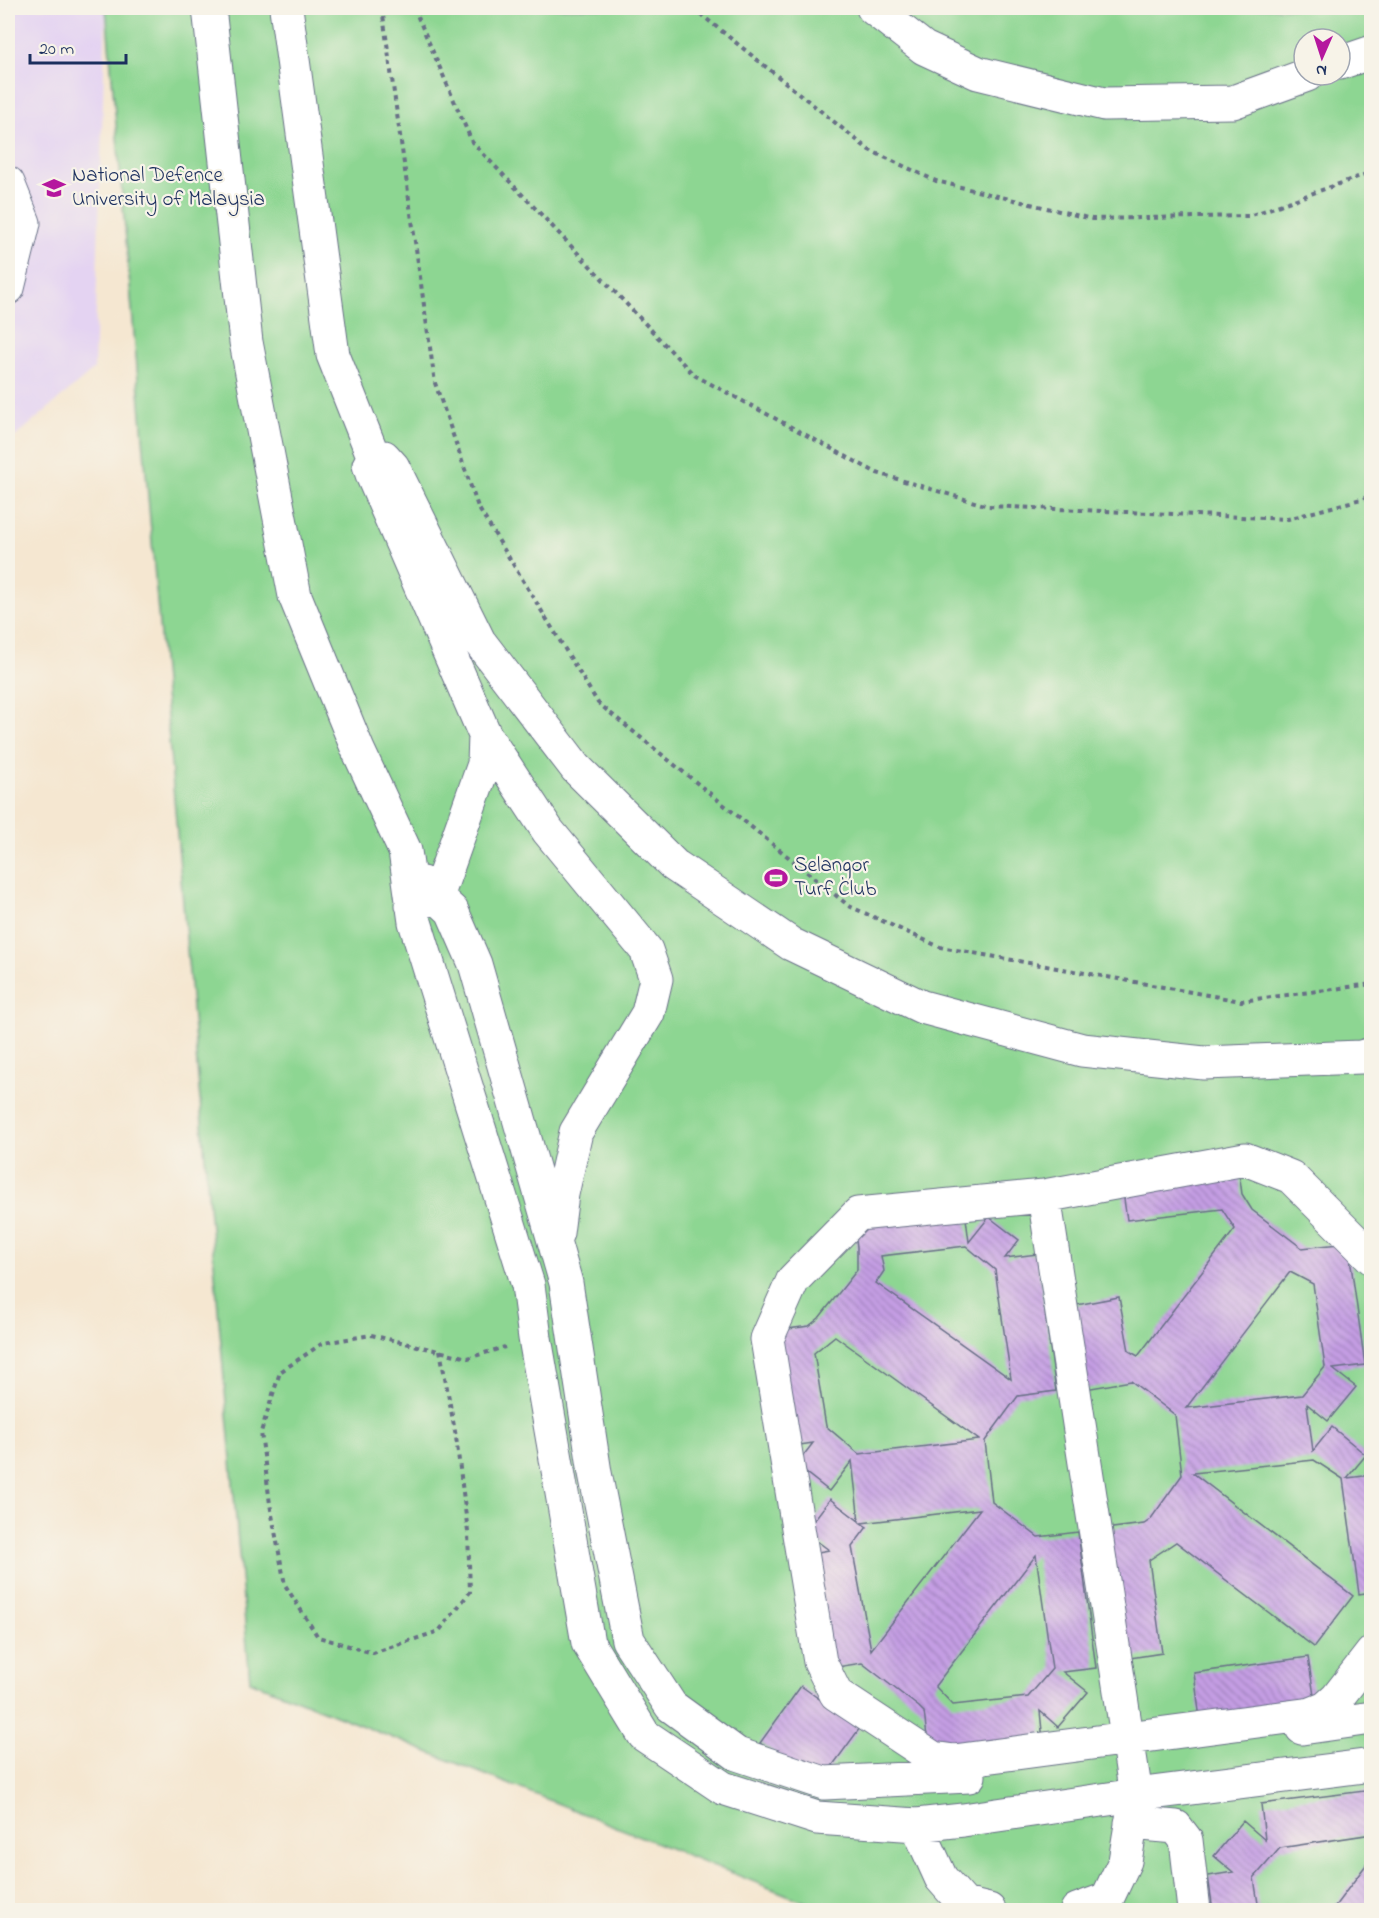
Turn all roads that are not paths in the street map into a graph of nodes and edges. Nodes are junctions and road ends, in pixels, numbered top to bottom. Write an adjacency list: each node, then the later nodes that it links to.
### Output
1 (209, 8): 11 (street)
2 (286, 8): 9 (street)
3 (873, 8): 6 (street)
4 (1371, 52): 5 (street)
5 (1352, 59)
6 (1292, 80)
7 (8, 183): 8 (street)
8 (8, 288)
9 (374, 458): 10 (street); 12 (street)
10 (485, 735): 11 (street); 14 (street)
11 (425, 901): 14 (street); 21 (street)
12 (1371, 1054)
13 (1044, 1196): 15 (street); 18 (street); 18 (street)
14 (555, 1244): 18 (street)
15 (1371, 1258)
16 (1371, 1653): 18 (street)
17 (1371, 1718): 18 (street)
18 (1128, 1746): 20 (street)
19 (1371, 1765): 20 (street)
20 (1134, 1809): 21 (street); 23 (street); 24 (street)
21 (917, 1825): 22 (street)
22 (989, 1911)
23 (1077, 1911)
24 (1194, 1911)

